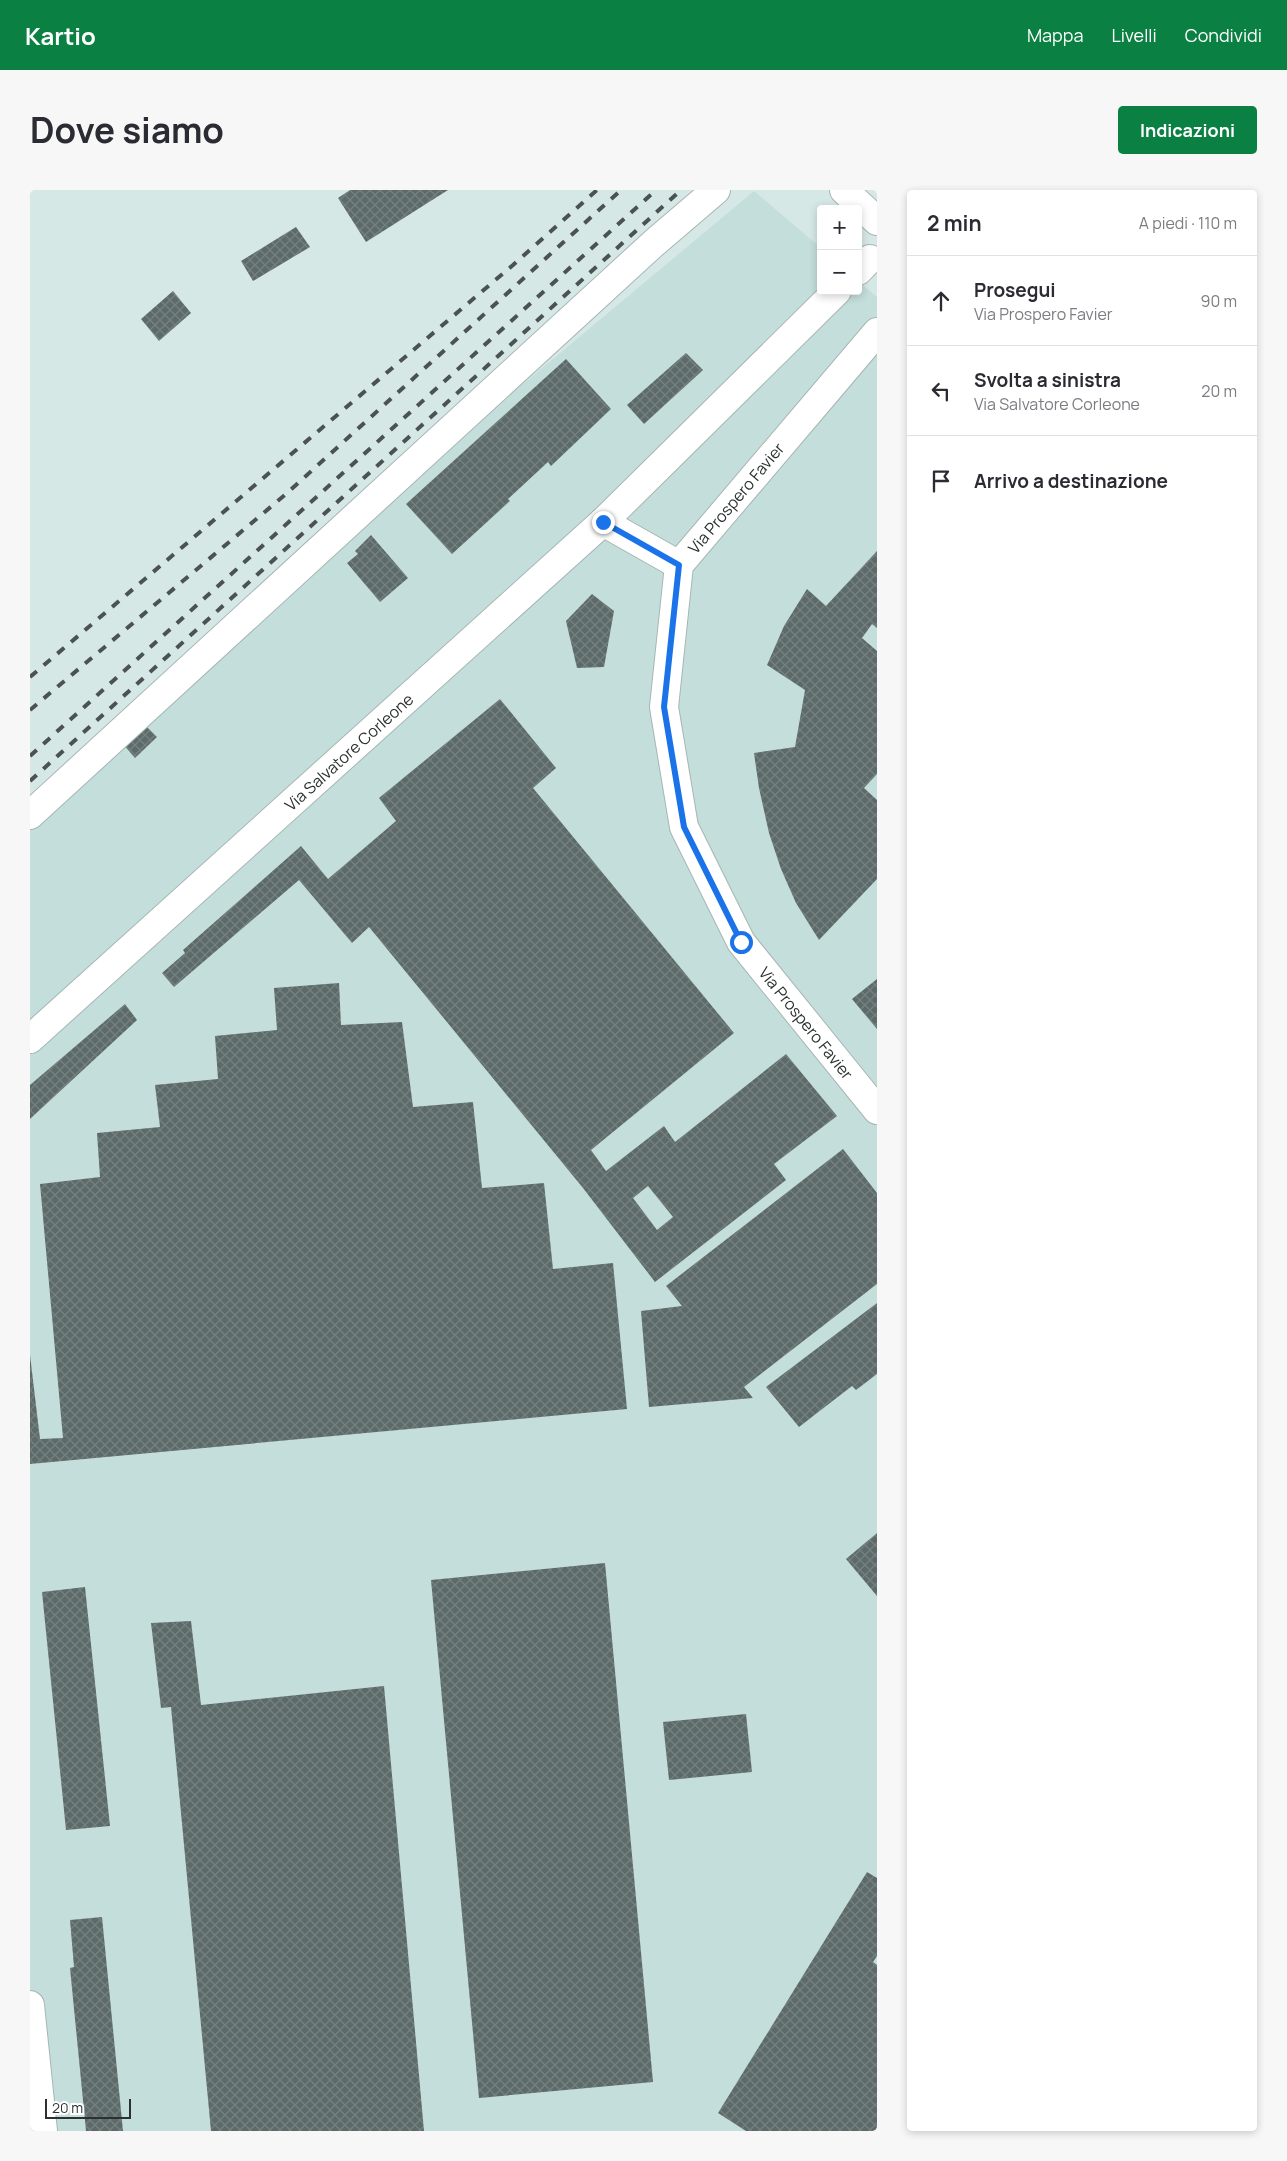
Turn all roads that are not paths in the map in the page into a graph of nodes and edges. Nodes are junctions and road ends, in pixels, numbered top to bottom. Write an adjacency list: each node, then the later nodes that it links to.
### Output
1 (716, 190): 8 (street)
2 (844, 190): 3 (street)
3 (877, 221)
4 (833, 295): 6 (street, Via Salvatore Corleone)
5 (877, 332): 7 (street, Via Prospero Favier)
6 (603, 522): 7 (street); 9 (street, Via Salvatore Corleone)
7 (679, 565): 10 (street, Via Prospero Favier)
8 (30, 815)
9 (30, 1039)
10 (877, 1110)
11 (30, 2005): 12 (street)
12 (43, 2131)

